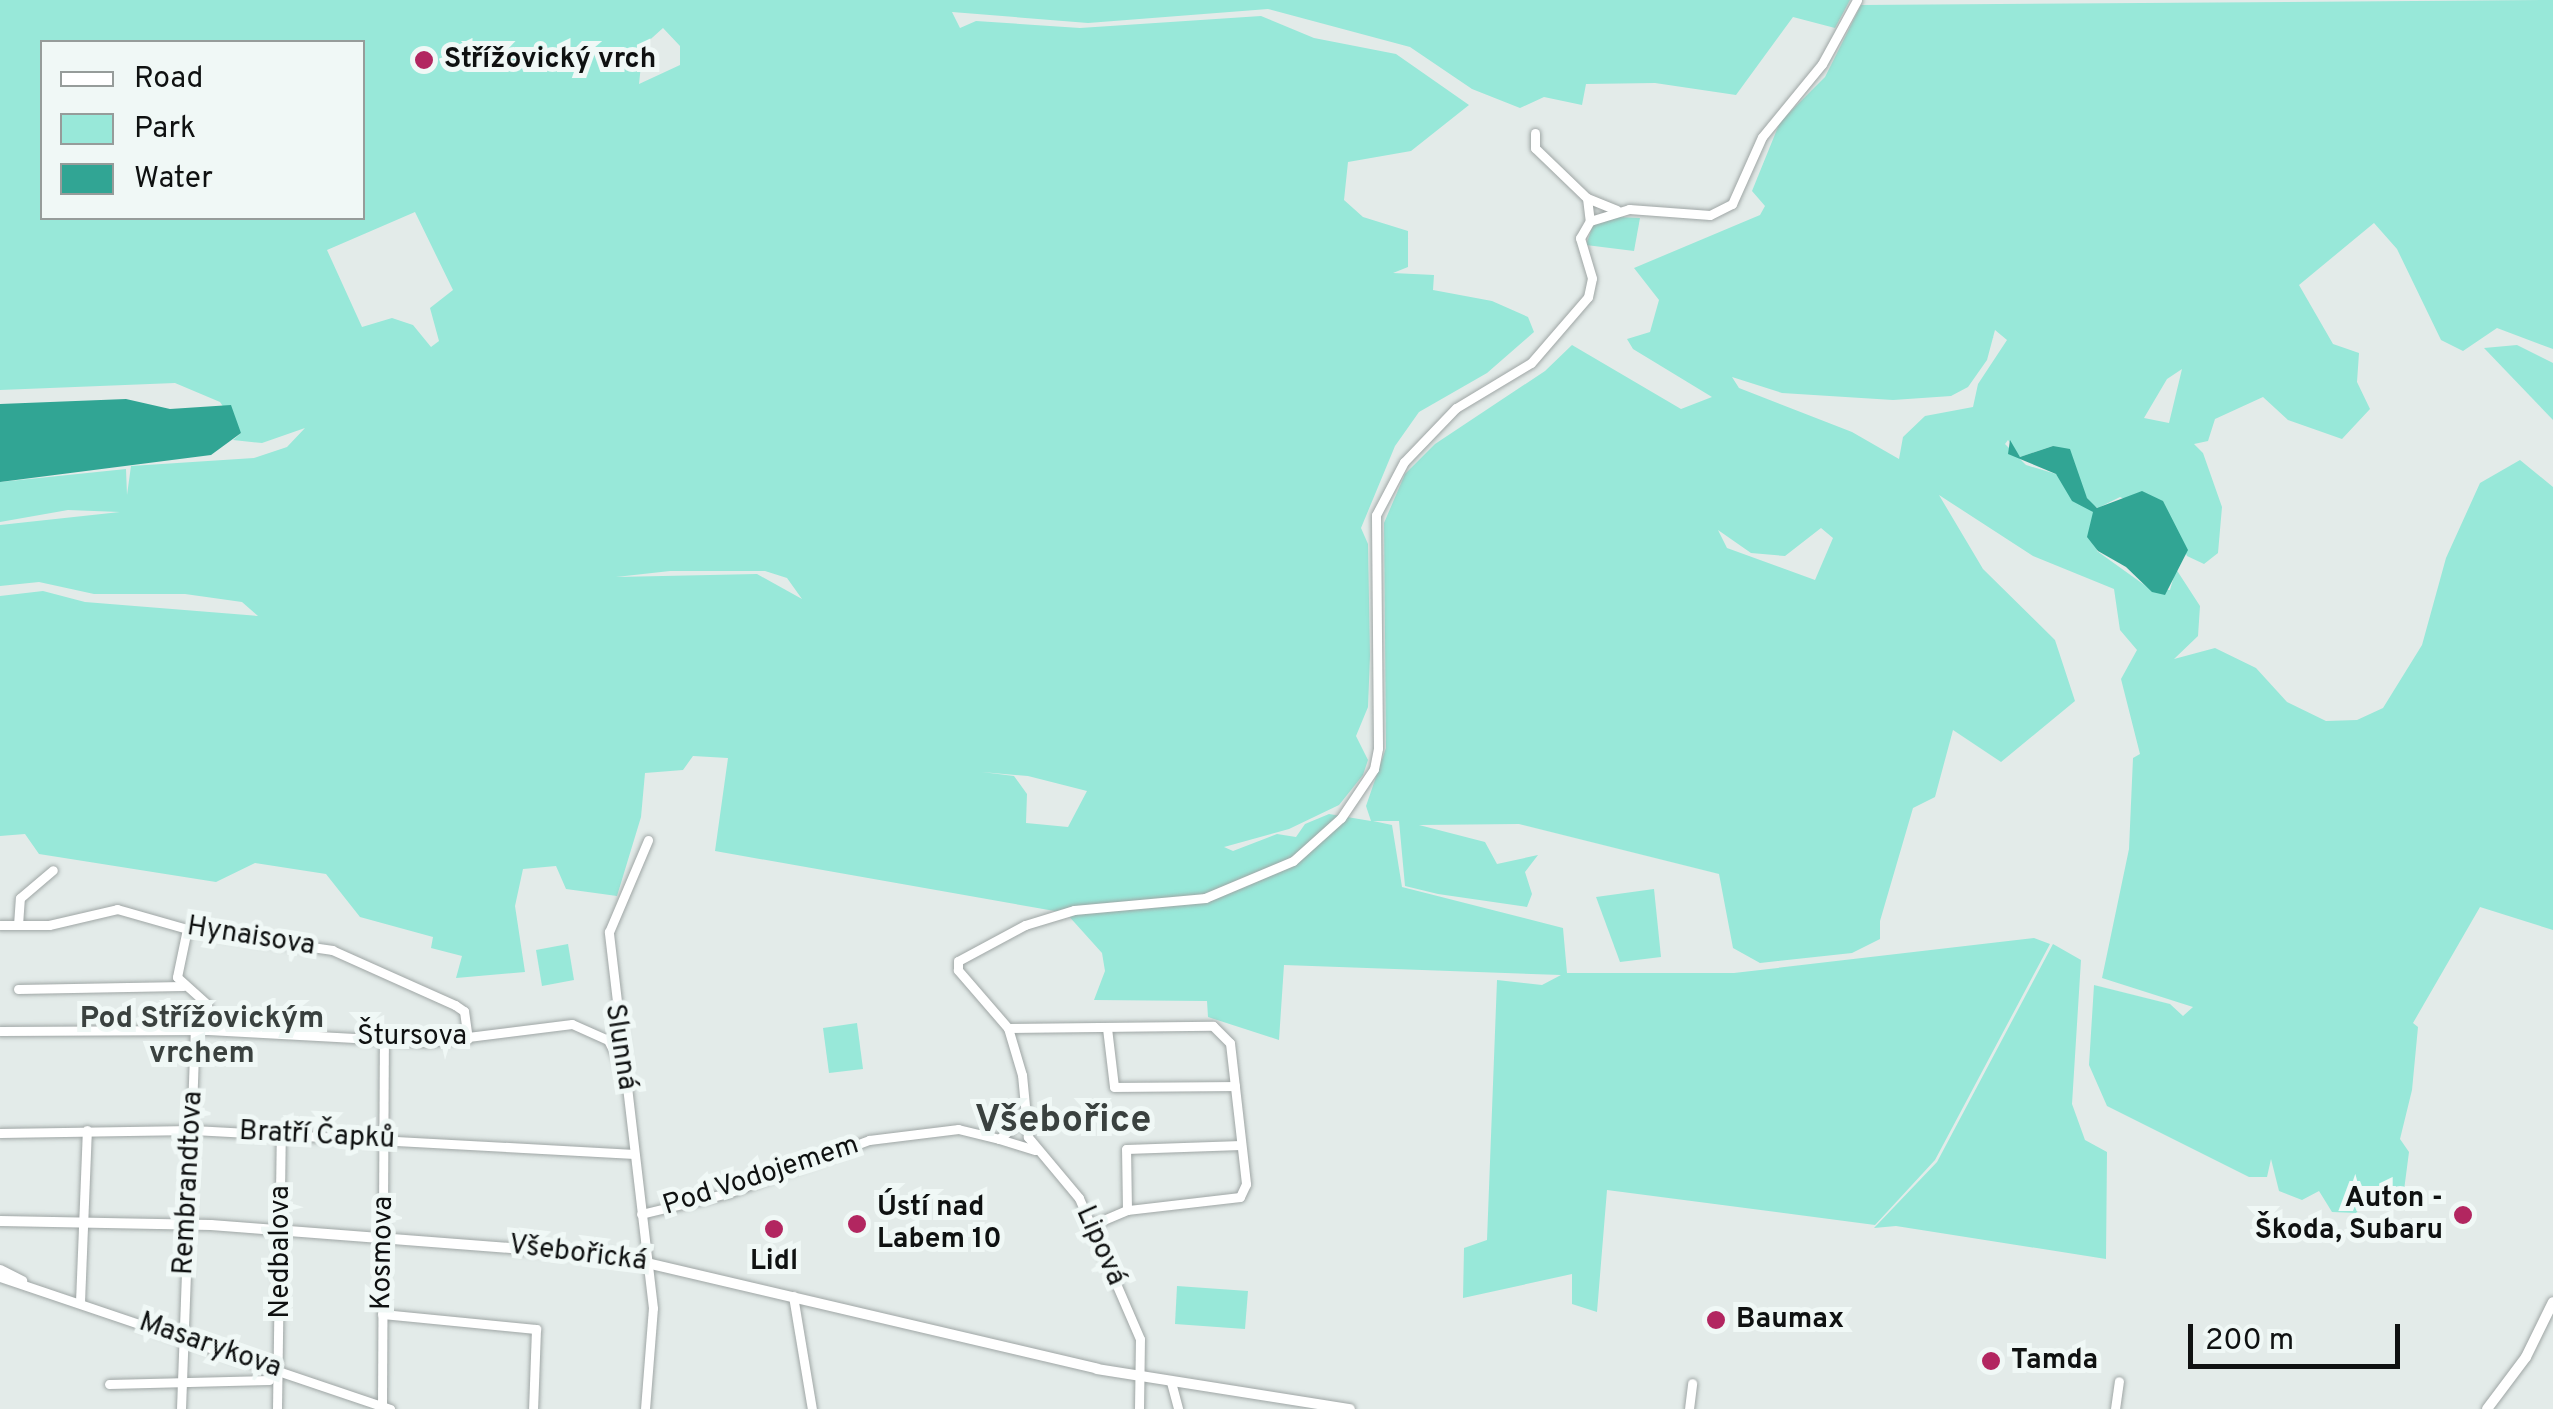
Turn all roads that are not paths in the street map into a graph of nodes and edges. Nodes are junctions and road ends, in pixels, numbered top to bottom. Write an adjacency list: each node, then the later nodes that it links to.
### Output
1 (1857, 0): 4 (street)
2 (1534, 133): 3 (street)
3 (1587, 198): 4 (street); 5 (street)
4 (1617, 210): 5 (street)
5 (1590, 220): 13 (street, Lipová)
6 (648, 840): 20 (street, Slunná)
7 (53, 870): 9 (street)
8 (0, 925): 9 (street, Hynaisova)
9 (18, 925): 10 (street, Hynaisova)
10 (187, 929): 11 (street); 18 (street, Hynaisova)
11 (183, 986): 12 (street); 16 (street)
12 (18, 989)
13 (1008, 1028): 14 (street); 22 (street, Lipová)
14 (1107, 1028): 21 (street); 21 (street)
15 (195, 1030): 16 (street, Štursova); 17 (street, Štursova); 24 (street, Rembrandtova)
16 (208, 1030): 19 (street, Štursova)
17 (0, 1031)
18 (468, 1039): 19 (street, Štursova); 20 (street, Štursova)
19 (384, 1040): 28 (street, Kosmova)
20 (622, 1068): 31 (street, Slunná)
21 (1234, 1086): 29 (street)
22 (1023, 1118): 27 (street); 30 (street, Lipová)
23 (88, 1130): 24 (street, Bratří Čapků); 25 (street, Bratří Čapků); 34 (street)
24 (192, 1130): 26 (street, Bratří Čapků); 36 (street, Rembrandtova)
25 (0, 1133)
26 (281, 1134): 28 (street, Bratří Čapků); 38 (street, Nedbalova)
27 (999, 1139): 30 (street, Pod Vodojemem); 33 (street, Pod Vodojemem)
28 (384, 1141): 31 (street, Bratří Čapků); 39 (street, Kosmova)
29 (1240, 1146): 32 (street); 32 (street)
30 (1035, 1150): 37 (street, Lipová)
31 (634, 1154): 33 (street, Slunná)
32 (1126, 1210): 37 (street)
33 (641, 1214): 40 (street, Slunná)
34 (85, 1219): 35 (main road, Všebořická); 36 (main road, Všebořická); 44 (street)
35 (0, 1220)
36 (190, 1225): 38 (main road, Všebořická); 47 (street, Rembrandtova)
37 (1092, 1225): 49 (street, Lipová)
38 (280, 1230): 39 (main road, Všebořická); 48 (street, Nedbalova)
39 (384, 1237): 40 (main road, Všebořická); 46 (street, Kosmova)
40 (647, 1262): 43 (main road, Všebořická); 60 (street, Slunná)
41 (0, 1269): 42 (street, Masarykova)
42 (6, 1276): 44 (street, Masarykova)
43 (793, 1296): 49 (main road, Všebořická); 61 (street)
44 (80, 1302): 47 (street, Masarykova)
45 (2553, 1302): 67 (main road)
46 (382, 1314): 56 (street, Kosmova); 59 (street)
47 (179, 1336): 48 (street, Masarykova); 51 (street, Rembrandtova)
48 (281, 1370): 56 (street, Masarykova); 58 (street, Nedbalova)
49 (1144, 1378): 52 (main road, Všebořická); 62 (street, Lipová)
50 (269, 1380): 51 (street)
51 (180, 1381): 55 (street); 57 (street, Rembrandtova)
52 (1171, 1382): 63 (street); 64 (main road, Všebořická)
53 (2119, 1382): 66 (street)
54 (1692, 1383): 65 (street)
55 (109, 1384)
56 (386, 1408)
57 (181, 1409)
58 (277, 1409)
59 (533, 1409)
60 (645, 1409)
61 (812, 1409)
62 (1139, 1409)
63 (1178, 1409)
64 (1348, 1409)
65 (1688, 1409)
66 (2115, 1409)
67 (2487, 1409)

